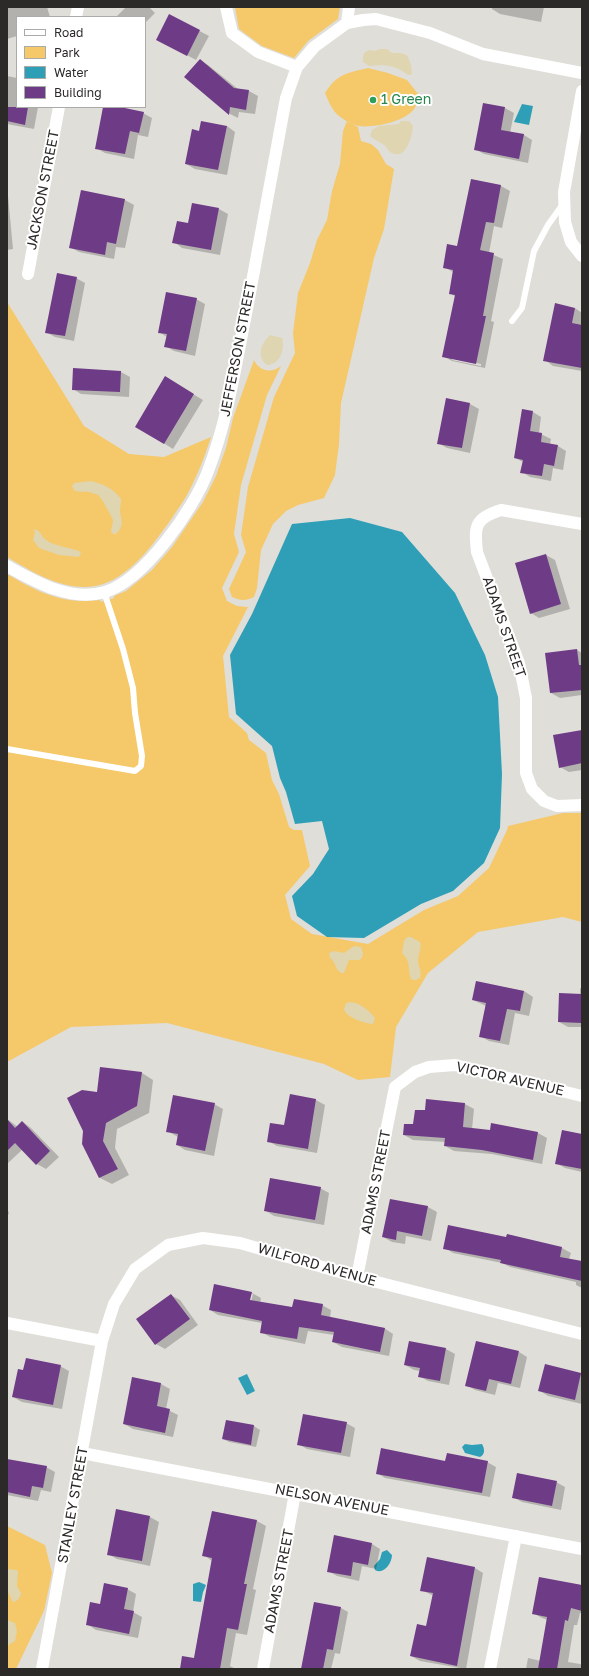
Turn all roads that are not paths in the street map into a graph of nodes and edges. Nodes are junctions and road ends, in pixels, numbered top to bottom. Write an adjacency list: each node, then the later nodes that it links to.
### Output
1 (226, 7): 4 (street)
2 (349, 7): 3 (street)
3 (347, 23): 4 (street); 5 (street)
4 (297, 67): 14 (street, JEFFERSON STREET)
5 (582, 73)
6 (582, 91): 8 (street)
7 (59, 108): 10 (street, JACKSON STREET)
8 (564, 202): 9 (street); 11 (lane)
9 (582, 256)
10 (28, 274)
11 (512, 321)
12 (582, 524): 16 (street, ADAMS STREET)
13 (7, 566): 14 (street, JEFFERSON STREET)
14 (104, 592): 15 (lane)
15 (7, 749)
16 (582, 805)
17 (395, 1087): 18 (street, VICTOR AVENUE); 19 (street, ADAMS STREET)
18 (582, 1096)
19 (357, 1277): 21 (street, WILFORD AVENUE); 22 (street, WILFORD AVENUE)
20 (7, 1323): 22 (street)
21 (582, 1334)
22 (102, 1341): 23 (street, STANLEY STREET)
23 (82, 1453): 24 (street, NELSON AVENUE); 27 (street, STANLEY STREET)
24 (296, 1493): 25 (street, NELSON AVENUE); 28 (street, ADAMS STREET)
25 (516, 1536): 26 (street, NELSON AVENUE); 29 (street)
26 (582, 1549)
27 (42, 1669)
28 (263, 1669)
29 (490, 1669)

